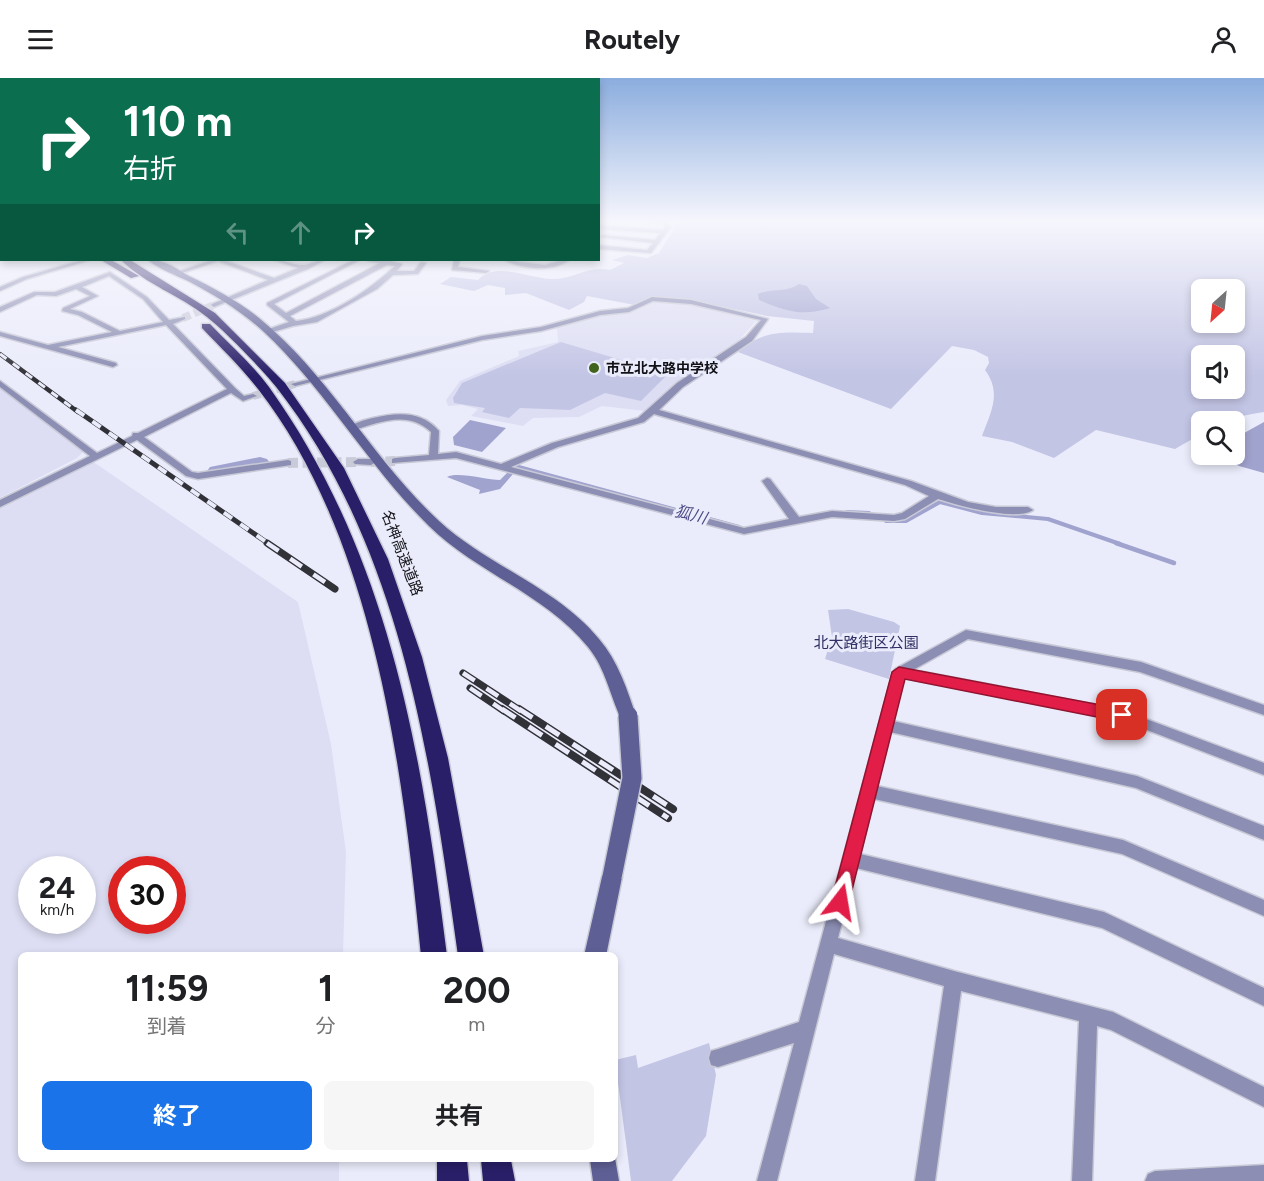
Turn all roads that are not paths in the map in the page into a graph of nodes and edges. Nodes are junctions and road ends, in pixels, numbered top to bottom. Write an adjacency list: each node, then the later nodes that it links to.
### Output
1 (44, 272): 15 (street)
2 (96, 272): 16 (street)
3 (111, 272): 25 (street)
4 (117, 272): 61 (highway)
5 (148, 272): 62 (highway, 名神高速道路)
6 (253, 272): 14 (street)
7 (294, 272): 14 (street)
8 (332, 272): 23 (street)
9 (367, 272): 23 (street)
10 (416, 272): 13 (street)
11 (90, 273): 20 (street)
12 (177, 273): 21 (street)
13 (391, 273): 26 (street)
14 (274, 280): 21 (street)
15 (8, 285): 17 (street); 18 (street)
16 (76, 286): 20 (street); 27 (street)
17 (17, 288)
18 (0, 290)
19 (27, 290): 20 (street)
20 (36, 293): 22 (street)
21 (220, 302): 28 (street)
22 (0, 310)
23 (285, 316): 26 (street)
24 (183, 318): 25 (street)
25 (168, 323): 27 (street); 35 (street)
26 (292, 324): 28 (street)
27 (117, 332): 30 (street)
28 (269, 332): 32 (street)
29 (0, 334): 30 (street)
30 (49, 347): 31 (street)
31 (113, 365)
32 (311, 380): 34 (street); 37 (street); 38 (street)
33 (0, 383): 40 (street)
34 (295, 384)
35 (232, 390): 36 (street); 39 (street)
36 (253, 396)
37 (653, 411): 46 (street); 48 (street)
38 (351, 428): 41 (street); 63 (street, bridge)
39 (136, 435): 40 (street); 45 (street)
40 (95, 456): 49 (street)
41 (433, 458): 42 (street); 46 (street)
42 (395, 461)
43 (358, 462): 44 (street)
44 (371, 462)
45 (288, 463)
46 (502, 467): 51 (street)
47 (767, 481): 51 (street)
48 (935, 496): 50 (street); 51 (street)
49 (0, 504)
50 (1028, 510)
51 (796, 521)
52 (899, 672): 53 (street); 54 (street); 55 (street)
53 (1264, 710)
54 (885, 726): 56 (street); 57 (street)
55 (1264, 769)
56 (868, 791): 58 (street); 59 (street)
57 (1264, 833)
58 (851, 859): 60 (street); 65 (street)
59 (1264, 908)
60 (829, 944): 64 (street); 67 (street)
61 (434, 952)
62 (470, 952)
63 (596, 952)
64 (954, 980): 66 (street); 78 (street)
65 (1264, 997)
66 (1088, 1015): 69 (street); 79 (street)
67 (807, 1029): 68 (street); 77 (street)
68 (718, 1059)
69 (1264, 1097)
70 (452, 1162): 74 (highway)
71 (496, 1162): 75 (highway)
72 (603, 1162): 76 (street)
73 (1264, 1175): 80 (street)
74 (453, 1181)
75 (499, 1181)
76 (606, 1181)
77 (767, 1181)
78 (925, 1181)
79 (1083, 1181)
80 (1155, 1181)

